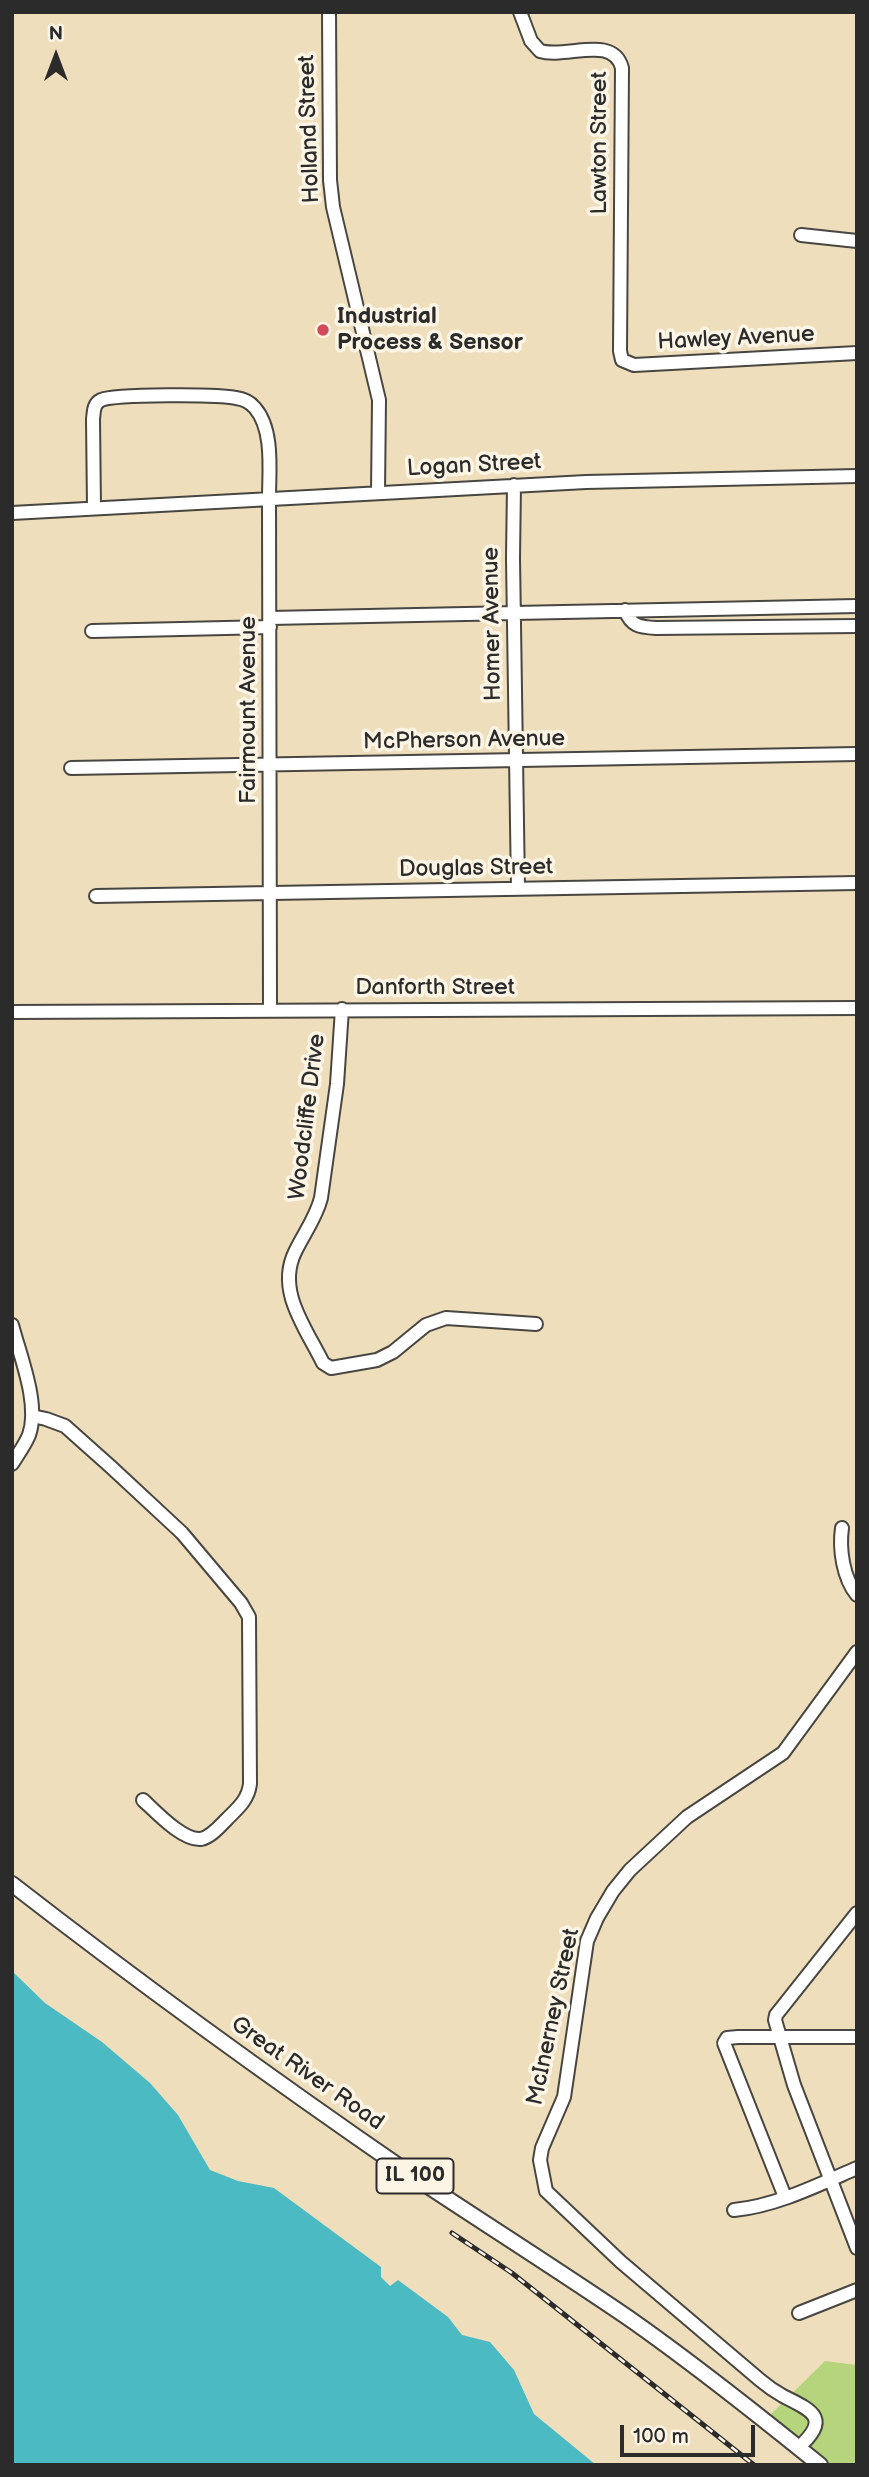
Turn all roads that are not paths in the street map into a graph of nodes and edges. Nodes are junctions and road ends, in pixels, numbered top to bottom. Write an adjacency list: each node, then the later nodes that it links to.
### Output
1 (329, 12): 9 (street, Holland Street)
2 (520, 12): 6 (street, Lawton Street)
3 (801, 235): 4 (street)
4 (857, 241)
5 (857, 353): 6 (street, Hawley Avenue)
6 (620, 356)
7 (857, 476): 8 (street, Logan Street)
8 (514, 485): 9 (street, Logan Street); 15 (street, Homer Avenue)
9 (378, 492): 10 (street, Logan Street)
10 (269, 498): 11 (street, Logan Street); 11 (street, Fairmount Avenue); 16 (street, Fairmount Avenue)
11 (94, 508): 12 (street, Logan Street)
12 (12, 513)
13 (857, 606): 14 (street)
14 (625, 610): 15 (street); 17 (street)
15 (514, 612): 16 (street); 20 (street, Homer Avenue)
16 (270, 623): 18 (street); 21 (street, Fairmount Avenue)
17 (857, 626)
18 (92, 631)
19 (857, 754): 20 (street, McPherson Avenue)
20 (517, 761): 21 (street, McPherson Avenue); 24 (street, Homer Avenue)
21 (270, 765): 22 (street, McPherson Avenue); 25 (street, Fairmount Avenue)
22 (71, 768)
23 (857, 883): 24 (street, Douglas Street)
24 (519, 889): 25 (street, Douglas Street)
25 (270, 895): 26 (street, Douglas Street); 29 (street, Fairmount Avenue)
26 (96, 896)
27 (857, 1008): 28 (street, Danforth Street)
28 (342, 1009): 29 (street, Danforth Street); 31 (street, Woodcliffe Drive)
29 (270, 1010): 30 (street, Danforth Street)
30 (12, 1012)
31 (536, 1324)
32 (12, 1325): 33 (street)
33 (32, 1416): 34 (street); 38 (street)
34 (12, 1464)
35 (842, 1528): 36 (street)
36 (857, 1595)
37 (857, 1652): 50 (street, McInerney Street)
38 (143, 1800)
39 (12, 1884): 50 (main road, Great River Road / IL 100)
40 (857, 1913): 41 (street)
41 (778, 2037): 42 (street); 44 (street); 45 (street)
42 (857, 2037)
43 (857, 2168): 44 (street)
44 (831, 2179): 45 (street); 47 (street)
45 (785, 2197): 46 (street)
46 (734, 2210)
47 (857, 2248)
48 (857, 2290): 49 (street)
49 (799, 2313)
50 (798, 2448): 51 (main road, Great River Road / IL 100)
51 (820, 2465)

